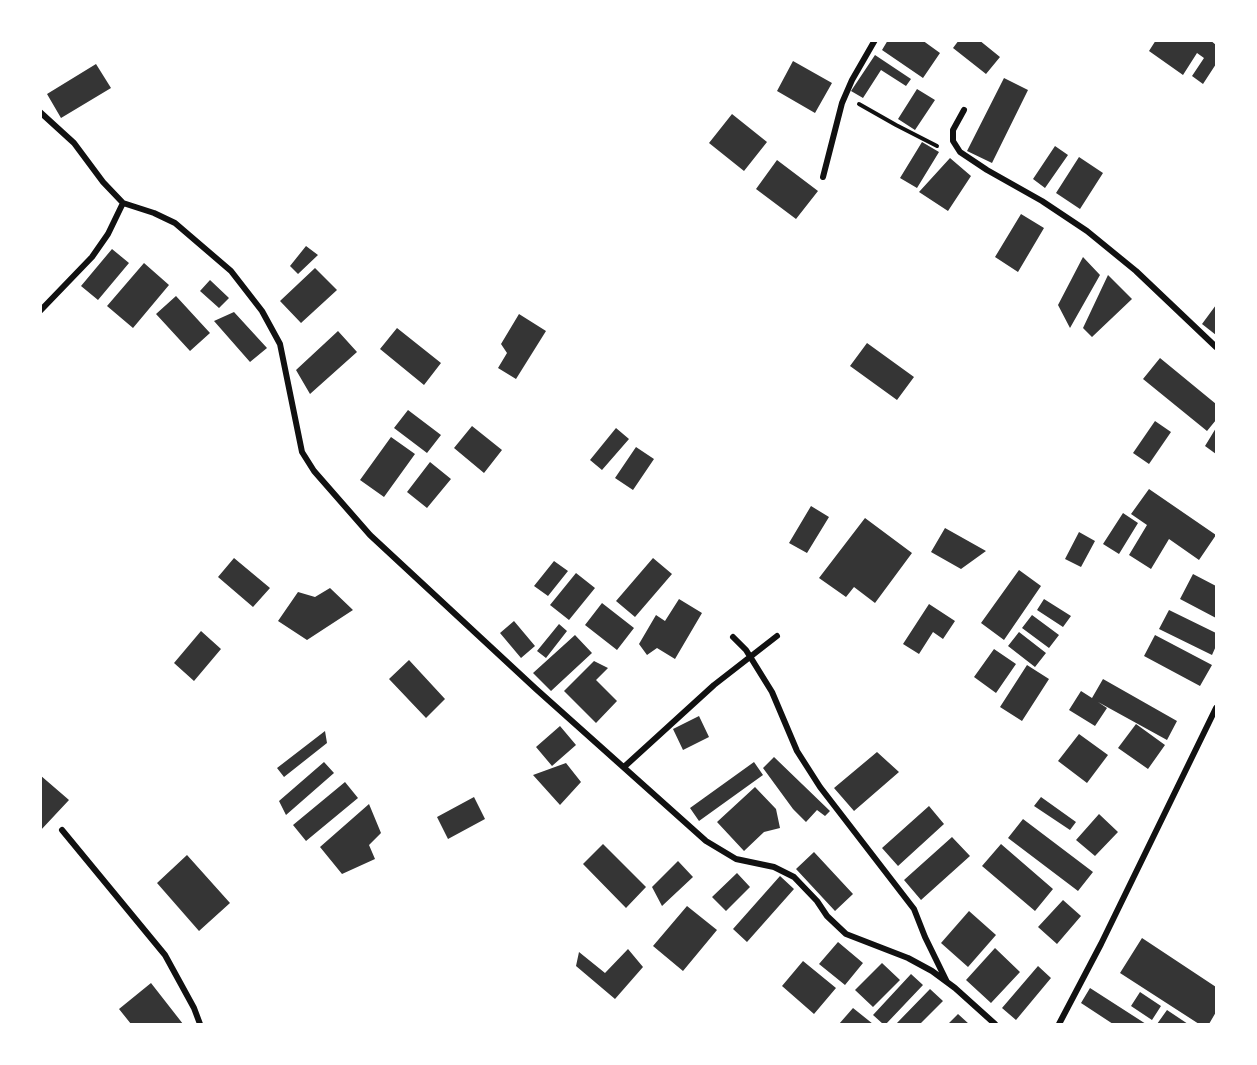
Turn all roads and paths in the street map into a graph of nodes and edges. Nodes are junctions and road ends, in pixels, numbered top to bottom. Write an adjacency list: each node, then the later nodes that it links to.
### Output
1 (875, 40): 2 (street)
2 (846, 96): 5 (path); 6 (street)
3 (964, 110): 5 (street)
4 (40, 112): 7 (street)
5 (968, 159): 9 (street)
6 (823, 177)
7 (123, 204): 8 (street); 14 (street)
8 (40, 311)
9 (1216, 347)
10 (777, 636): 12 (street)
11 (733, 637): 12 (street)
12 (750, 657): 14 (street); 16 (street)
13 (1216, 708): 19 (street)
14 (624, 767): 16 (street)
15 (62, 830): 17 (street)
16 (948, 982): 18 (street)
17 (200, 1024)
18 (995, 1024)
19 (1059, 1024)

